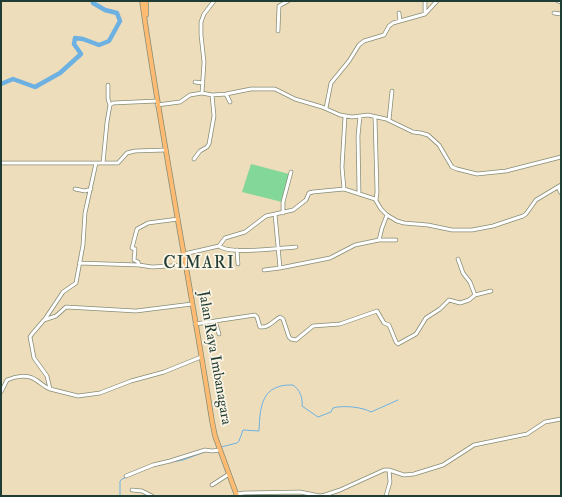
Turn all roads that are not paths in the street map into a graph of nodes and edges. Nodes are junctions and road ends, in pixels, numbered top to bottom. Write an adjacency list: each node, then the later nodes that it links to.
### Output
1 (142, 1): 13 (highway, Jalan Raya Imbanagara)
2 (146, 1): 13 (highway, Jalan Raya Imbanagara)
3 (214, 1): 15 (street)
4 (288, 1): 12 (street)
5 (425, 1): 9 (street)
6 (437, 1): 9 (street)
7 (399, 13): 11 (street)
8 (554, 13): 10 (street)
9 (425, 14): 11 (street)
10 (561, 14)
11 (400, 21): 24 (street)
12 (278, 31)
13 (146, 33): 22 (highway, Jalan Raya Imbanagara)
14 (195, 82): 15 (street)
15 (204, 83): 18 (street)
16 (108, 85): 23 (street)
17 (392, 92): 28 (street)
18 (202, 93): 20 (street); 22 (street)
19 (226, 94): 20 (street); 21 (street); 24 (street)
20 (212, 95): 31 (street)
21 (230, 102)
22 (157, 103): 23 (street); 29 (highway, Jalan Raya Imbanagara)
23 (110, 105): 34 (street)
24 (326, 108): 25 (street)
25 (345, 116): 26 (street); 39 (street)
26 (360, 116): 27 (street); 40 (street)
27 (375, 116): 28 (street); 42 (street)
28 (389, 120): 30 (street)
29 (166, 150): 34 (street); 46 (highway, Jalan Raya Imbanagara)
30 (561, 157)
31 (194, 159)
32 (1, 163): 33 (street)
33 (96, 163): 34 (street); 38 (street)
34 (103, 163)
35 (291, 172): 43 (street)
36 (559, 186): 41 (street); 45 (street)
37 (75, 189): 38 (street)
38 (91, 189): 55 (street)
39 (344, 189): 40 (street); 43 (street)
40 (359, 193): 42 (street)
41 (561, 193)
42 (376, 200): 45 (street)
43 (283, 213): 44 (street)
44 (275, 214): 49 (street); 51 (street)
45 (387, 215): 47 (street)
46 (178, 219): 53 (highway, Jalan Raya Imbanagara); 57 (street)
47 (379, 240): 48 (street); 59 (street)
48 (396, 240)
49 (219, 246): 52 (street); 53 (street)
50 (296, 247): 51 (street)
51 (278, 248): 52 (street); 59 (street)
52 (237, 250): 56 (street)
53 (184, 254): 58 (highway, Jalan Raya Imbanagara)
54 (458, 259): 62 (street)
55 (79, 263): 57 (street); 64 (street)
56 (238, 264)
57 (139, 265): 58 (street)
58 (186, 265): 63 (highway, Jalan Raya Imbanagara)
59 (280, 268): 60 (street)
60 (264, 270)
61 (490, 291): 62 (street)
62 (475, 295): 65 (street)
63 (192, 304): 64 (street); 66 (highway, Jalan Raya Imbanagara)
64 (44, 320): 69 (street)
65 (215, 321): 66 (street); 67 (street)
66 (195, 324): 68 (highway, Jalan Raya Imbanagara)
67 (219, 334)
68 (201, 357): 69 (street); 72 (highway, Jalan Raya Imbanagara)
69 (50, 389): 70 (street)
70 (1, 392)
71 (561, 419): 73 (street)
72 (219, 449): 74 (highway, Jalan Raya Imbanagara); 75 (street)
73 (389, 470): 78 (street); 81 (street)
74 (230, 474): 76 (street); 79 (highway, Jalan Raya Imbanagara)
75 (126, 476)
76 (212, 485)
77 (132, 490): 80 (street)
78 (281, 494): 79 (street)
79 (237, 495)
80 (152, 496)
81 (386, 496)

